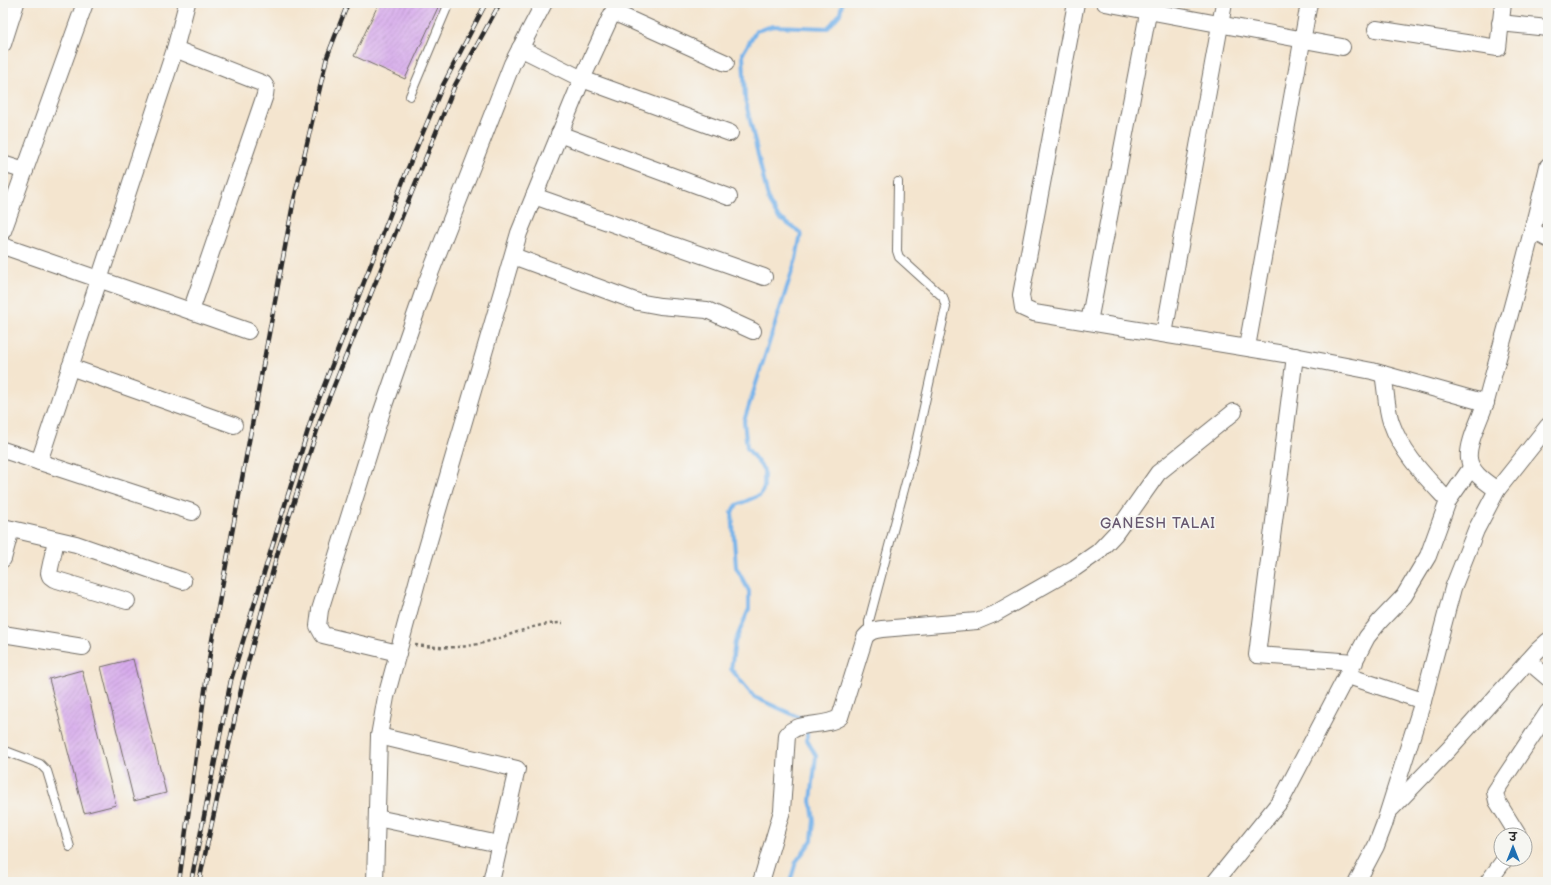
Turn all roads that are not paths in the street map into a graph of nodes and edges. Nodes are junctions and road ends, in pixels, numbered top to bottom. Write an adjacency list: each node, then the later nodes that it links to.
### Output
1 (16, 3): 18 (street)
2 (85, 3): 29 (street)
3 (187, 3): 21 (street)
4 (449, 3): 24 (lane)
5 (544, 3): 20 (street)
6 (1076, 3): 41 (street)
7 (1105, 3): 12 (street)
8 (1224, 3): 14 (street)
9 (1308, 3): 17 (street)
10 (1502, 3): 13 (street)
11 (615, 7): 22 (street); 23 (street)
12 (1149, 7): 14 (street); 41 (street)
13 (1500, 23): 15 (street); 16 (street)
14 (1220, 25): 17 (street); 44 (street)
15 (1548, 28)
16 (1376, 29)
17 (1302, 40): 19 (street); 45 (street)
18 (3, 44)
19 (1342, 47)
20 (520, 48): 23 (street); 69 (street)
21 (175, 49): 39 (street); 40 (street)
22 (726, 64)
23 (582, 79): 25 (street); 26 (street)
24 (410, 96)
25 (730, 133)
26 (559, 134): 31 (street); 32 (street)
27 (3, 164): 29 (street)
28 (1548, 166): 34 (street)
29 (25, 171): 33 (street)
30 (898, 182): 65 (lane)
31 (534, 196): 37 (street); 38 (street)
32 (729, 197)
33 (3, 231)
34 (1533, 231): 35 (street); 49 (street)
35 (1548, 239)
36 (3, 246): 39 (street)
37 (513, 256): 43 (street); 69 (street)
38 (764, 277)
39 (100, 279): 40 (street); 47 (street)
40 (191, 311): 42 (street)
41 (1089, 322): 44 (street)
42 (248, 331)
43 (754, 331)
44 (1164, 334): 45 (street)
45 (1247, 348): 46 (street)
46 (1295, 356): 48 (street); 71 (street)
47 (70, 367): 51 (street); 55 (street)
48 (1383, 374): 49 (street); 58 (street)
49 (1486, 403): 56 (street)
50 (1234, 412): 65 (street)
51 (234, 425)
52 (1548, 426): 53 (street)
53 (1542, 446): 57 (street)
54 (3, 450): 55 (street)
55 (39, 462): 59 (street)
56 (1471, 468): 57 (street); 58 (street)
57 (1496, 490): 73 (street)
58 (1448, 501): 71 (street)
59 (192, 512)
60 (7, 528): 61 (street); 62 (street)
61 (56, 540): 63 (street); 64 (street)
62 (3, 559)
63 (183, 581)
64 (127, 601)
65 (869, 633): 85 (street)
66 (3, 634): 68 (street)
67 (1548, 641): 70 (street)
68 (83, 646)
69 (399, 648): 75 (street)
70 (1528, 661): 72 (street); 77 (street)
71 (1352, 669): 73 (street); 86 (street)
72 (1548, 678)
73 (1423, 701): 77 (street)
74 (1548, 712): 79 (street)
75 (379, 736): 78 (street); 80 (street)
76 (3, 750): 81 (lane)
77 (1389, 812): 87 (street)
78 (377, 818): 80 (street); 83 (street)
79 (1513, 827)
80 (499, 844): 84 (street)
81 (70, 847)
82 (1499, 867): 88 (street)
83 (375, 882)
84 (491, 882)
85 (761, 882)
86 (1215, 882)
87 (1358, 882)
88 (1488, 882)

